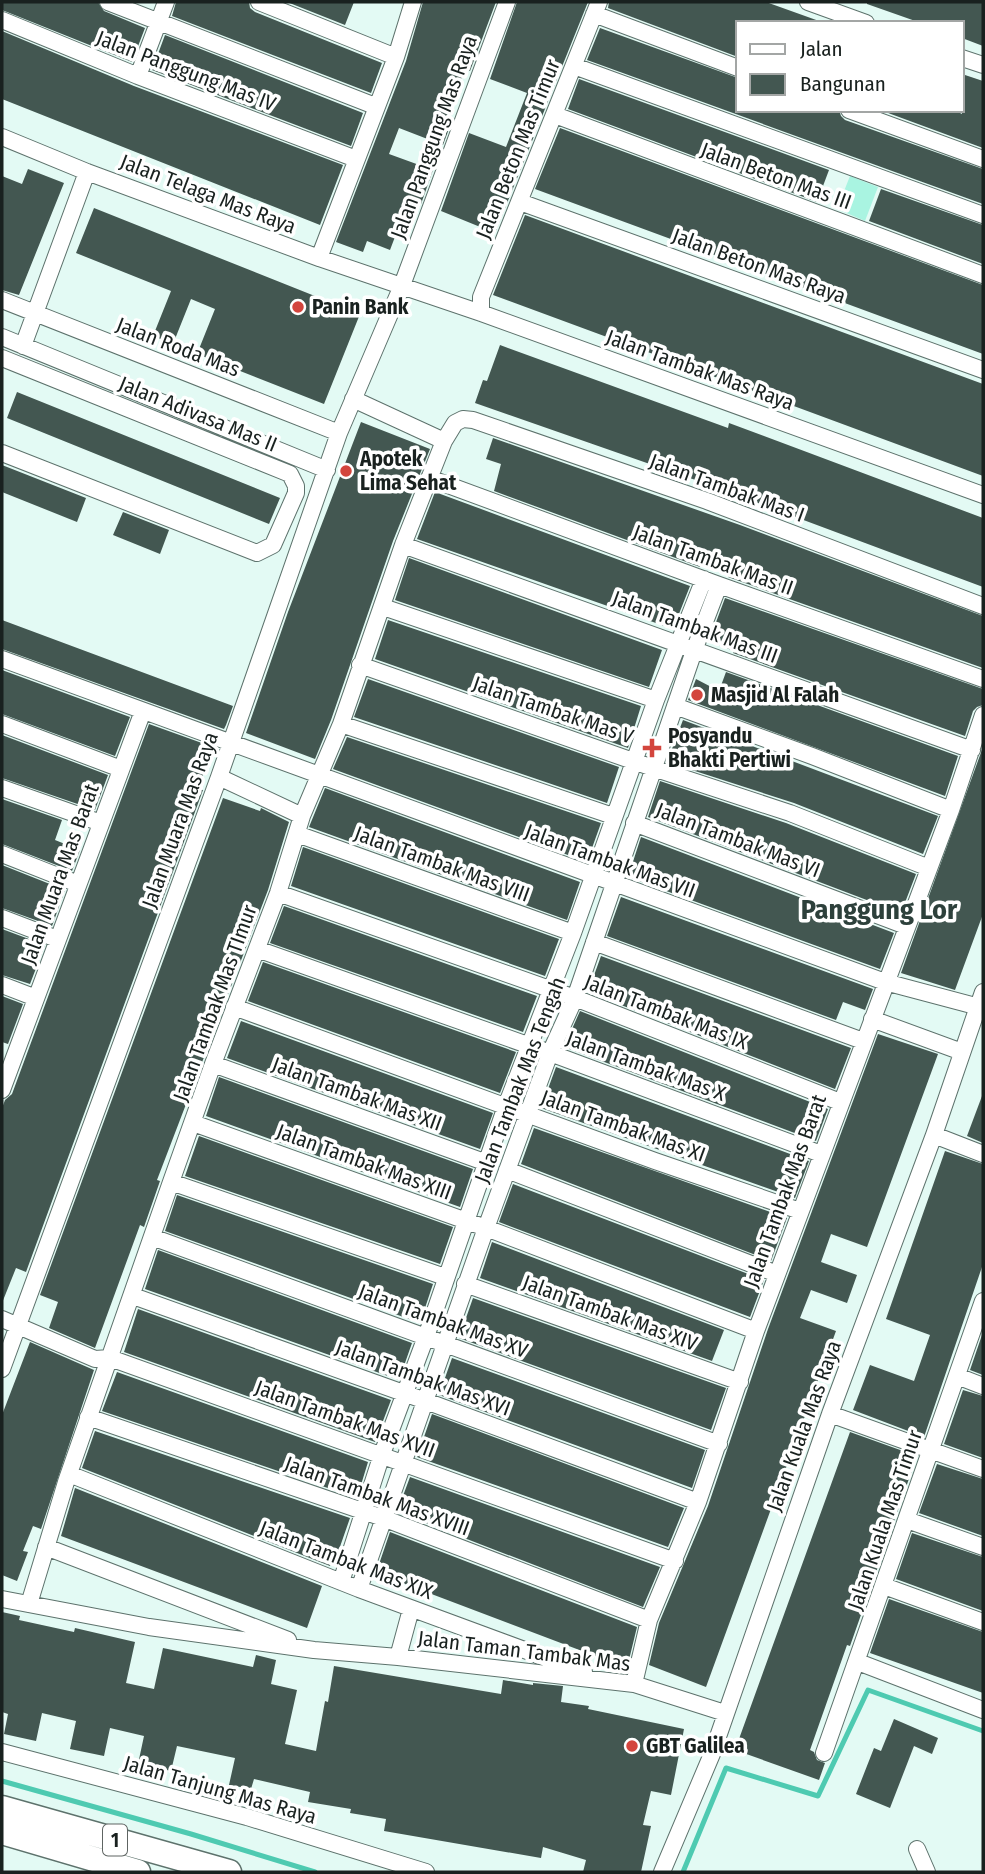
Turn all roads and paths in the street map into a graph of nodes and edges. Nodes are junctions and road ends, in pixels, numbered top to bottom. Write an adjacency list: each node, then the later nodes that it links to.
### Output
1 (108, 2): 9 (street)
2 (166, 2): 9 (street)
3 (259, 2): 11 (street)
4 (507, 2): 28 (street, Jalan Panggung Mas Raya)
5 (807, 2): 10 (street)
6 (411, 3): 11 (street)
7 (596, 8): 14 (street, Jalan Beton Mas Timur); 15 (street)
8 (2, 20): 16 (street, Jalan Panggung Mas IV)
9 (159, 21): 16 (street); 17 (street)
10 (860, 21)
11 (396, 57): 17 (street)
12 (964, 59): 13 (street)
13 (983, 65)
14 (574, 66): 19 (street, Jalan Beton Mas Timur); 25 (street)
15 (736, 67)
16 (138, 76): 21 (street, Jalan Panggung Mas IV)
17 (375, 106): 21 (street)
18 (854, 112): 22 (street)
19 (555, 116): 24 (street, Jalan Beton Mas Timur); 27 (street, Jalan Beton Mas III)
20 (2, 137): 23 (street, Jalan Telaga Mas Raya)
21 (356, 159): 26 (street)
22 (983, 159)
23 (87, 172): 26 (street, Jalan Telaga Mas Raya); 30 (street)
24 (520, 202): 31 (street, Jalan Beton Mas Timur); 35 (street, Jalan Beton Mas Raya)
25 (983, 215)
26 (319, 258): 28 (street, Jalan Telaga Mas Raya)
27 (983, 275)
28 (401, 288): 31 (street, Jalan Tambak Mas Raya); 36 (street, Jalan Muara Mas Raya)
29 (2, 300): 30 (street, Jalan Roda Mas)
30 (34, 313): 33 (street); 38 (street, Jalan Roda Mas)
31 (481, 313): 43 (street, Jalan Tambak Mas Raya)
32 (2, 337): 33 (street)
33 (23, 346): 41 (street)
34 (2, 358): 40 (street, Jalan Adivasa Mas II)
35 (983, 370)
36 (353, 399): 38 (street, Jalan Muara Mas Raya); 39 (street)
37 (455, 423): 39 (street, Jalan Tambak Mas TImur); 46 (street, Jalan Tambak Mas I)
38 (339, 433): 41 (street, Jalan Muara Mas Raya)
39 (444, 441): 42 (street, Jalan Tambak Mas TImur)
40 (2, 453)
41 (327, 470): 59 (street, Jalan Muara Mas Raya)
42 (429, 478): 44 (street, Jalan Tambak Mas TImur); 45 (street, Jalan Tambak Mas II)
43 (983, 495)
44 (403, 545): 47 (street, Jalan Tambak Mas TImur); 48 (street, Jalan Tambak Mas III)
45 (711, 582): 48 (street, Jalan Tambak Mas Tengah); 49 (street, Jalan Tambak Mas Tengah); 52 (street, Jalan Tambak Mas II)
46 (983, 606)
47 (383, 607): 51 (street, Jalan Tambak Mas TImur); 53 (street)
48 (678, 642): 49 (street, Jalan Tambak Mas III); 53 (street, Jalan Tambak Mas Tengah)
49 (695, 648): 54 (street, Jalan Tambak Mas Tengah); 60 (street, Jalan Tambak Mas III)
50 (2, 659): 55 (street, Jalan Tambak Mas VII)
51 (360, 665): 58 (street, Jalan Tambak Mas TImur); 61 (street, Jalan Tambak Mas V)
52 (983, 679)
53 (656, 700): 61 (street, Jalan Tambak Mas Tengah)
54 (675, 706): 62 (street, Jalan Tambak Mas Tengah); 67 (street)
55 (143, 711): 59 (street, Jalan Tambak Mas VII); 63 (street, Jalan Muara Mas Barat)
56 (983, 715): 60 (street, Jalan Tambak Mas Barat)
57 (2, 724): 63 (street)
58 (341, 724): 64 (street, Jalan Tambak Mas TImur); 69 (street)
59 (230, 743): 64 (street, Jalan Tambak Mas VII); 65 (street, Jalan Muara Mas Raya)
60 (972, 750): 67 (street, Jalan Tambak Mas Barat)
61 (635, 761): 62 (street, Jalan Tambak Mas V); 69 (street, Jalan Tambak Mas Tengah)
62 (653, 768): 71 (street, Jalan Tambak Mas Tengah); 74 (street, Jalan Tambak Mas V)
63 (121, 769): 70 (street, Jalan Muara Mas Barat)
64 (320, 776): 68 (street, Jalan Tambak Mas TImur); 75 (street, Jalan Tambak Mas VII)
65 (219, 777): 68 (street); 119 (street, Jalan Muara Mas Raya)
66 (2, 788): 70 (street)
67 (951, 810): 74 (street, Jalan Tambak Mas Barat)
68 (302, 816): 72 (street, Jalan Tambak Mas TImur)
69 (614, 816): 75 (street, Jalan Tambak Mas Tengah)
70 (101, 823): 76 (street, Jalan Muara Mas Barat)
71 (634, 823): 77 (street, Jalan Tambak Mas Tengah); 80 (street, Jalan Tambak Mas VI)
72 (297, 834): 78 (street, Jalan Tambak Mas TImur); 81 (street, Jalan Tambak Mas VIII)
73 (2, 854): 76 (street)
74 (929, 868): 80 (street, Jalan Tambak Mas Barat)
75 (592, 877): 77 (street, Jalan Tambak Mas VII); 81 (street, Jalan Tambak Mas Tengah)
76 (78, 884): 82 (street, Jalan Muara Mas Barat)
77 (613, 884): 83 (street, Jalan Tambak Mas Tengah); 85 (street, Jalan Tambak Mas VII)
78 (278, 893): 84 (street, Jalan Tambak Mas TImur); 87 (street, Jalan Tambak Mas IX)
79 (2, 918): 82 (street)
80 (906, 926): 85 (street, Jalan Tambak Mas Barat)
81 (573, 933): 87 (street, Jalan Tambak Mas Tengah)
82 (57, 939): 88 (street, Jalan Muara Mas Barat)
83 (594, 942): 89 (street, Jalan Tambak Mas Tengah); 93 (street)
84 (257, 949): 91 (street, Jalan Tambak Mas TImur); 94 (street, Jalan Tambak Mas X)
85 (885, 982): 90 (street, Jalan Tambak Mas VII); 92 (street, Jalan Tambak Mas Barat)
86 (2, 985): 88 (street)
87 (551, 990): 89 (street, Jalan Tambak Mas IX); 94 (street, Jalan Tambak Mas Tengah)
88 (36, 998): 95 (street, Jalan Muara Mas Barat)
89 (575, 998): 97 (street, Jalan Tambak Mas Tengah); 100 (street, Jalan Tambak Mas IX)
90 (982, 1002): 96 (street, Jalan Kuala Mas Raya)
91 (234, 1007): 98 (street, Jalan Tambak Mas TImur); 101 (street, Jalan Tambak Mas XI)
92 (872, 1019): 93 (street, Jalan Tambak Mas Barat); 96 (street)
93 (863, 1041): 100 (street, Jalan Tambak Mas Barat)
94 (530, 1046): 97 (street, Jalan Tambak Mas X); 101 (street, Jalan Tambak Mas Tengah)
95 (8, 1052): 99 (street, Jalan Muara Mas Barat)
96 (962, 1052): 104 (street, Jalan Kuala Mas Raya)
97 (550, 1053): 102 (street, Jalan Tambak Mas Tengah); 105 (street, Jalan Tambak Mas X)
98 (213, 1064): 103 (street, Jalan Tambak Mas TImur); 107 (street, Jalan Tambak Mas XII)
99 (2, 1090)
100 (840, 1102): 105 (street, Jalan Tambak Mas Barat)
101 (506, 1106): 102 (street, Jalan Tambak Mas XI); 107 (street, Jalan Tambak Mas Tengah)
102 (528, 1114): 108 (street, Jalan Tambak Mas Tengah); 110 (street, Jalan Tambak Mas XI)
103 (193, 1122): 109 (street, Jalan Tambak Mas TImur); 111 (street, Jalan Tambak Mas XIII)
104 (933, 1135): 106 (street); 130 (street, Jalan Kuala Mas Raya)
105 (821, 1154): 110 (street, Jalan Tambak Mas Barat)
106 (983, 1154)
107 (486, 1163): 111 (street, Jalan Tambak Mas Tengah)
108 (507, 1170): 112 (street, Jalan Tambak Mas Tengah); 114 (street)
109 (171, 1182): 113 (street, Jalan Tambak Mas TImur); 115 (street)
110 (800, 1211): 114 (street, Jalan Tambak Mas Barat)
111 (467, 1221): 112 (street, Jalan Tambak Mas XIII); 115 (street, Jalan Tambak Mas Tengah)
112 (486, 1228): 116 (street, Jalan Tambak Mas Tengah); 120 (street, Jalan Tambak Mas XIII)
113 (152, 1237): 117 (street, Jalan Tambak Mas TImur); 121 (street, Jalan Tambak Mas XV)
114 (777, 1273): 120 (street, Jalan Tambak Mas Barat)
115 (445, 1277): 121 (street, Jalan Tambak Mas Tengah)
116 (466, 1284): 122 (street, Jalan Tambak Mas Tengah); 126 (street, Jalan Tambak Mas XIV)
117 (133, 1296): 123 (street, Jalan Tambak Mas TImur); 128 (street, Jalan Tambak Mas XVI)
118 (982, 1309): 125 (street, Jalan Kuala Mas Timur)
119 (9, 1322): 123 (street, Jalan Tambak Mas XVII); 124 (street, Jalan Muara Mas Raya)
120 (756, 1331): 126 (street, Jalan Tambak Mas Barat)
121 (425, 1337): 122 (street, Jalan Tambak Mas XV); 128 (street, Jalan Tambak Mas Tengah)
122 (446, 1345): 129 (street, Jalan Tambak Mas Tengah); 132 (street, Jalan Tambak Mas XV)
123 (110, 1357): 131 (street, Jalan Tambak Mas TImur); 134 (street, Jalan Tambak Mas XVII)
124 (2, 1369)
125 (957, 1376): 127 (street); 133 (street, Jalan Kuala Mas Timur)
126 (740, 1382): 132 (street, Jalan Tambak Mas Barat)
127 (983, 1386)
128 (405, 1393): 129 (street, Jalan Tambak Mas XVI); 134 (street, Jalan Tambak Mas Tengah)
129 (423, 1400): 135 (street, Jalan Tambak Mas Tengah); 138 (street, Jalan Tambak Mas XVI)
130 (830, 1414): 133 (street); 159 (street, Jalan Kuala Mas Raya)
131 (88, 1417): 137 (street, Jalan Tambak Mas TImur); 139 (street, Jalan Tambak Mas XVIII)
132 (719, 1444): 138 (street, Jalan Tambak Mas Barat)
133 (931, 1450): 136 (street); 141 (street, Jalan Kuala Mas Timur)
134 (382, 1454): 135 (street, Jalan Tambak Mas XVII); 139 (street, Jalan Tambak Mas Tengah)
135 (402, 1461): 140 (street, Jalan Tambak Mas Tengah); 144 (street, Jalan Tambak Mas XVII)
136 (983, 1469)
137 (69, 1474): 142 (street, Jalan Tambak Mas TImur); 145 (street, Jalan Tambak Mas XIX)
138 (698, 1502): 144 (street, Jalan Tambak Mas Barat)
139 (364, 1512): 140 (street, Jalan Tambak Mas XVIII); 145 (street, Jalan Tambak Mas Tengah)
140 (383, 1518): 147 (street, Jalan Tambak Mas Tengah); 151 (street, Jalan Tambak Mas XVIII)
141 (907, 1520): 143 (street); 146 (street, Jalan Kuala Mas Timur)
142 (46, 1547): 149 (street, Jalan Tambak Mas TImur); 153 (street, Jalan Taman Tambak Mas)
143 (983, 1547)
144 (675, 1561): 151 (street, Jalan Tambak Mas Barat)
145 (341, 1582): 147 (street, Jalan Tambak Mas XIX)
146 (884, 1586): 152 (street); 155 (street, Jalan Kuala Mas Timur)
147 (359, 1589): 150 (street, Jalan Tambak Mas XIX)
148 (2, 1599): 149 (street, Jalan Taman Tambak Mas)
149 (29, 1604): 153 (street, Jalan Taman Tambak Mas)
150 (411, 1609): 154 (street); 156 (street, Jalan Tambak Mas XIX)
151 (649, 1620): 157 (street, Jalan Tambak Mas Barat)
152 (983, 1622)
153 (314, 1650): 154 (street, Jalan Taman Tambak Mas)
154 (398, 1657): 156 (street, Jalan Taman Tambak Mas)
155 (858, 1662): 158 (street); 161 (street, Jalan Kuala Mas Timur)
156 (610, 1681): 157 (street, Jalan Taman Tambak Mas)
157 (634, 1684): 159 (street, Jalan Taman Tambak Mas)
158 (983, 1710)
159 (725, 1713): 169 (street, Jalan Kuala Mas Raya)
160 (2, 1752): 168 (street, Jalan Tanjung Mas Raya)
161 (824, 1753)
162 (2, 1808): 164 (highway, 1)
163 (2, 1832): 166 (highway, 1)
164 (129, 1844): 166 (highway); 167 (highway, 1)
165 (916, 1849): 170 (street)
166 (130, 1870)
167 (229, 1872)
168 (426, 1872)
169 (662, 1872)
170 (927, 1872)

